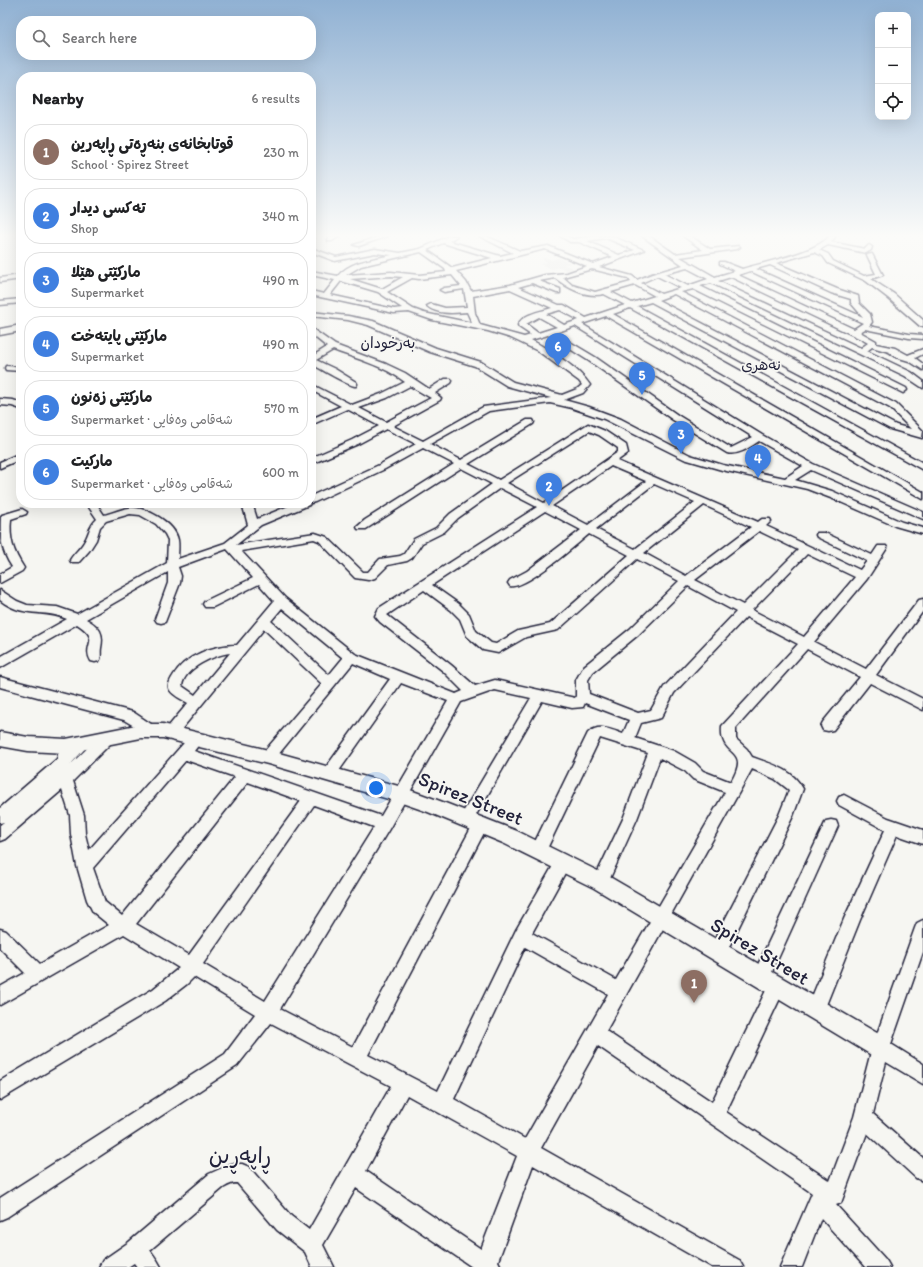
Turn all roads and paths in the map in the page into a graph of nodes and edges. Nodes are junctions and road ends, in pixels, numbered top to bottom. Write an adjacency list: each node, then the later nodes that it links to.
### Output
1 (322, 295): 14 (street)
2 (386, 295): 23 (street)
3 (468, 295): 22 (street)
4 (529, 295): 21 (street)
5 (612, 295): 20 (street)
6 (663, 295): 15 (street)
7 (681, 295): 60 (street)
8 (705, 295): 60 (street)
9 (745, 295): 46 (street)
10 (775, 295): 40 (street)
11 (805, 295): 30 (street)
12 (850, 295): 30 (street)
13 (891, 295): 31 (street)
14 (326, 296): 23 (street)
15 (660, 296): 16 (street)
16 (651, 299): 20 (street); 70 (street)
17 (16, 301): 18 (street)
18 (0, 303)
19 (431, 306): 22 (street)
20 (632, 306): 25 (street); 79 (street)
21 (557, 307): 24 (street); 27 (street)
22 (469, 309): 26 (street)
23 (410, 310): 28 (street)
24 (540, 314): 36 (street); 41 (street)
25 (607, 314): 27 (street); 83 (street)
26 (472, 319): 28 (street); 35 (street)
27 (587, 321): 29 (street)
28 (460, 324): 35 (street)
29 (577, 324): 36 (street); 71 (street)
30 (866, 324): 40 (street); 42 (street)
31 (923, 324)
32 (318, 325): 45 (street); 61 (street)
33 (16, 327): 37 (main road)
34 (16, 327): 38 (main road)
35 (478, 327): 43 (street)
36 (564, 328): 39 (street)
37 (0, 329)
38 (0, 332)
39 (550, 332): 41 (street); 71 (street)
40 (855, 332): 44 (street)
41 (537, 336): 43 (street)
42 (923, 337)
43 (524, 340): 61 (street)
44 (871, 345): 46 (street); 49 (street)
45 (332, 347): 48 (street); 54 (street)
46 (861, 351): 57 (street)
47 (923, 351): 49 (street)
48 (316, 354)
49 (912, 359): 53 (street)
50 (316, 363): 56 (street)
51 (9, 368): 52 (street)
52 (16, 368)
53 (923, 368)
54 (411, 382): 59 (street); 66 (street)
55 (448, 382): 59 (street)
56 (352, 384)
57 (922, 384): 60 (street)
58 (316, 390): 66 (street)
59 (429, 393): 69 (street)
60 (894, 396): 70 (street)
61 (562, 398): 62 (street); 65 (street)
62 (549, 401): 65 (street); 72 (street)
63 (0, 402): 64 (street)
64 (16, 404)
65 (576, 406): 81 (street)
66 (349, 407): 67 (street); 69 (street)
67 (316, 420)
68 (530, 422): 76 (street)
69 (386, 426): 72 (street); 74 (street)
70 (922, 436)
71 (759, 437): 78 (street)
72 (422, 444): 76 (street); 84 (street)
73 (16, 458): 77 (street)
74 (316, 459)
75 (610, 462): 80 (street); 82 (street); 86 (street)
76 (460, 464): 82 (street); 97 (street)
77 (0, 465)
78 (810, 466): 81 (street); 93 (street)
79 (923, 467)
80 (653, 480): 85 (street); 98 (street)
81 (787, 481): 99 (street)
82 (499, 484): 86 (street); 102 (street)
83 (923, 496)
84 (316, 498)
85 (703, 501): 95 (street); 104 (street)
86 (544, 507): 98 (street); 112 (street)
87 (95, 508): 94 (street)
88 (124, 508): 92 (street)
89 (249, 508): 96 (street)
90 (293, 508): 96 (street)
91 (22, 512): 100 (street)
92 (120, 513): 94 (street); 106 (street)
93 (923, 516)
94 (102, 519): 105 (street)
95 (762, 524): 103 (street); 110 (street)
96 (254, 526): 102 (street)
97 (362, 527)
98 (588, 530): 104 (street); 111 (street)
99 (923, 531)
100 (5, 535): 108 (street)
101 (821, 535): 107 (street)
102 (231, 547): 106 (street); 109 (street)
103 (805, 549): 107 (street); 117 (street)
104 (636, 554): 110 (street); 112 (street)
105 (75, 560)
106 (172, 566): 118 (street); 119 (street)
107 (863, 576): 121 (street)
108 (0, 579)
109 (261, 580): 114 (street); 116 (street)
110 (686, 581): 117 (street); 132 (street)
111 (514, 583)
112 (425, 585): 130 (street)
113 (0, 594): 118 (street)
114 (281, 602): 120 (street); 123 (street)
115 (923, 603): 126 (street)
116 (209, 604)
117 (744, 612): 121 (street); 136 (street)
118 (77, 619): 124 (street); 125 (street)
119 (161, 619)
120 (264, 622): 122 (street); 129 (street)
121 (805, 643): 126 (street); 146 (street)
122 (240, 650): 134 (street); 134 (street)
123 (351, 657): 127 (street); 129 (street)
124 (95, 658)
125 (0, 663)
126 (868, 676): 135 (street); 137 (street)
127 (398, 677): 133 (street); 148 (street)
128 (0, 682): 138 (street)
129 (329, 684): 145 (street)
130 (473, 692): 131 (street); 133 (street)
131 (539, 695): 132 (street); 155 (street)
132 (583, 697): 136 (street)
133 (456, 699): 151 (street)
134 (196, 702): 139 (street)
135 (923, 705)
136 (637, 718): 142 (street)
137 (828, 726)
138 (149, 730): 139 (main road, Spirez Street); 140 (main road, Spirez Street)
139 (170, 733): 143 (main road, Spirez Street)
140 (108, 736): 147 (street); 147 (main road, Spirez Street)
141 (0, 739): 147 (main road, Spirez Street)
142 (626, 742): 144 (street); 161 (street)
143 (190, 746): 145 (main road, Spirez Street); 149 (street); 163 (street)
144 (656, 751): 150 (street); 164 (street)
145 (268, 757): 148 (main road, Spirez Street)
146 (746, 761): 150 (street); 170 (street)
147 (65, 762): 154 (street); 159 (street); 163 (street)
148 (329, 774): 151 (main road, Spirez Street)
149 (245, 775): 152 (street); 166 (street)
150 (734, 790): 165 (street)
151 (402, 795): 155 (main road, Spirez Street); 156 (street)
152 (312, 798): 156 (street); 171 (street)
153 (844, 801): 158 (street)
154 (0, 817)
155 (474, 821): 161 (main road, Spirez Street); 180 (street)
156 (384, 824): 177 (street)
157 (831, 826): 173 (street)
158 (893, 828): 160 (street); 176 (street)
159 (0, 834)
160 (923, 837)
161 (539, 850): 162 (main road, Spirez Street)
162 (562, 862): 164 (main road, Spirez Street); 168 (street)
163 (85, 866): 166 (street)
164 (601, 882): 165 (main road, Spirez Street)
165 (661, 917): 170 (main road, Spirez Street); 174 (street)
166 (125, 925): 171 (street); 172 (street)
167 (923, 928): 179 (street)
168 (522, 936): 174 (street); 184 (street)
169 (0, 938): 172 (street)
170 (718, 951): 173 (main road, Spirez Street)
171 (190, 967): 177 (street); 183 (street)
172 (38, 974): 175 (street)
173 (769, 981): 176 (main road, Spirez Street); 185 (street)
174 (619, 991): 178 (street)
175 (0, 996)
176 (816, 1009): 179 (main road, Spirez Street)
177 (268, 1012): 180 (street); 191 (street)
178 (595, 1034): 185 (street); 187 (street)
179 (881, 1048): 181 (street); 186 (street)
180 (357, 1058): 182 (street)
181 (923, 1075)
182 (404, 1082): 184 (street); 189 (street)
183 (0, 1091)
184 (442, 1103): 187 (street)
185 (715, 1115): 190 (street)
186 (863, 1117): 188 (street); 190 (street)
187 (528, 1152): 194 (street); 198 (street)
188 (923, 1171)
189 (353, 1174): 192 (street); 194 (street)
190 (826, 1198): 199 (street); 200 (street)
191 (0, 1210)
192 (312, 1245): 193 (street); 197 (street)
193 (136, 1249): 195 (street); 196 (street)
194 (487, 1266)
195 (110, 1267)
196 (150, 1267)
197 (323, 1267)
198 (732, 1267)
199 (791, 1267)
200 (879, 1267)

